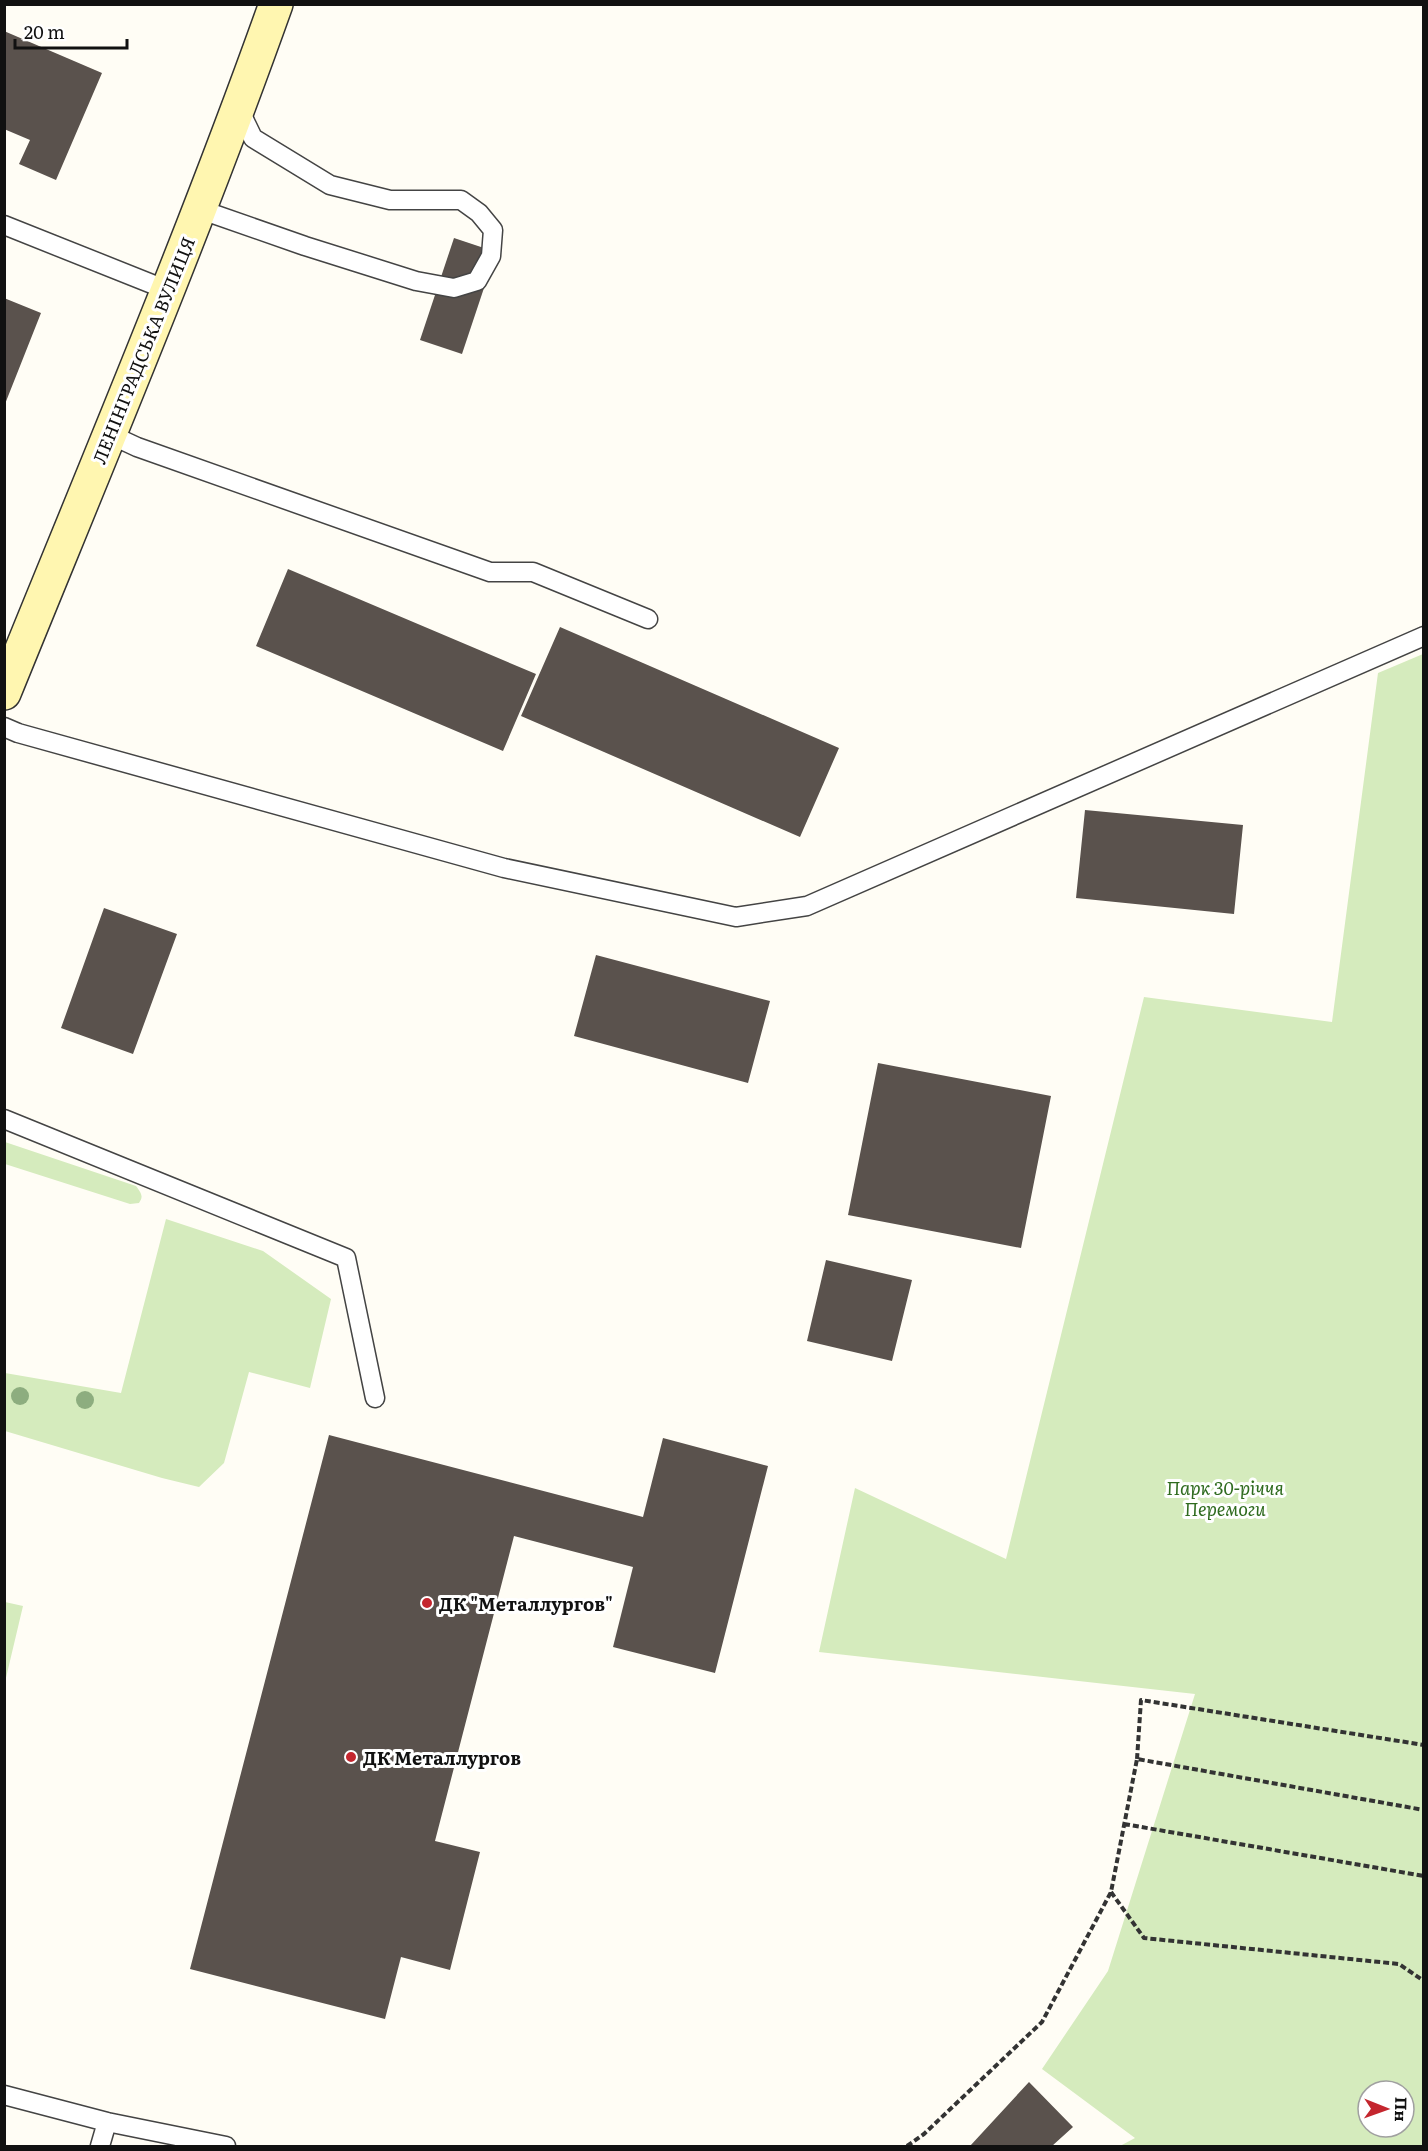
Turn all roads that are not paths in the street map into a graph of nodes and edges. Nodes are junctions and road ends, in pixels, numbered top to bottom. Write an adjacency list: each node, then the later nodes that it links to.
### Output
1 (276, 4): 2 (street, ЛЕНІНГРАДСЬКА ВУЛИЦЯ)
2 (239, 108): 3 (street, ЛЕНІНГРАДСЬКА ВУЛИЦЯ); 3 (lane)
3 (199, 209): 5 (street, ЛЕНІНГРАДСЬКА ВУЛИЦЯ)
4 (4, 225): 5 (lane)
5 (167, 290): 6 (street, ЛЕНІНГРАДСЬКА ВУЛИЦЯ)
6 (109, 434): 7 (lane); 9 (street, ЛЕНІНГРАДСЬКА ВУЛИЦЯ)
7 (648, 619)
8 (1424, 636): 10 (lane)
9 (4, 693)
10 (4, 727)
11 (4, 1119): 12 (lane)
12 (375, 1398)
13 (4, 2095): 14 (lane)
14 (107, 2122): 15 (lane); 16 (lane)
15 (100, 2146)
16 (226, 2146)

